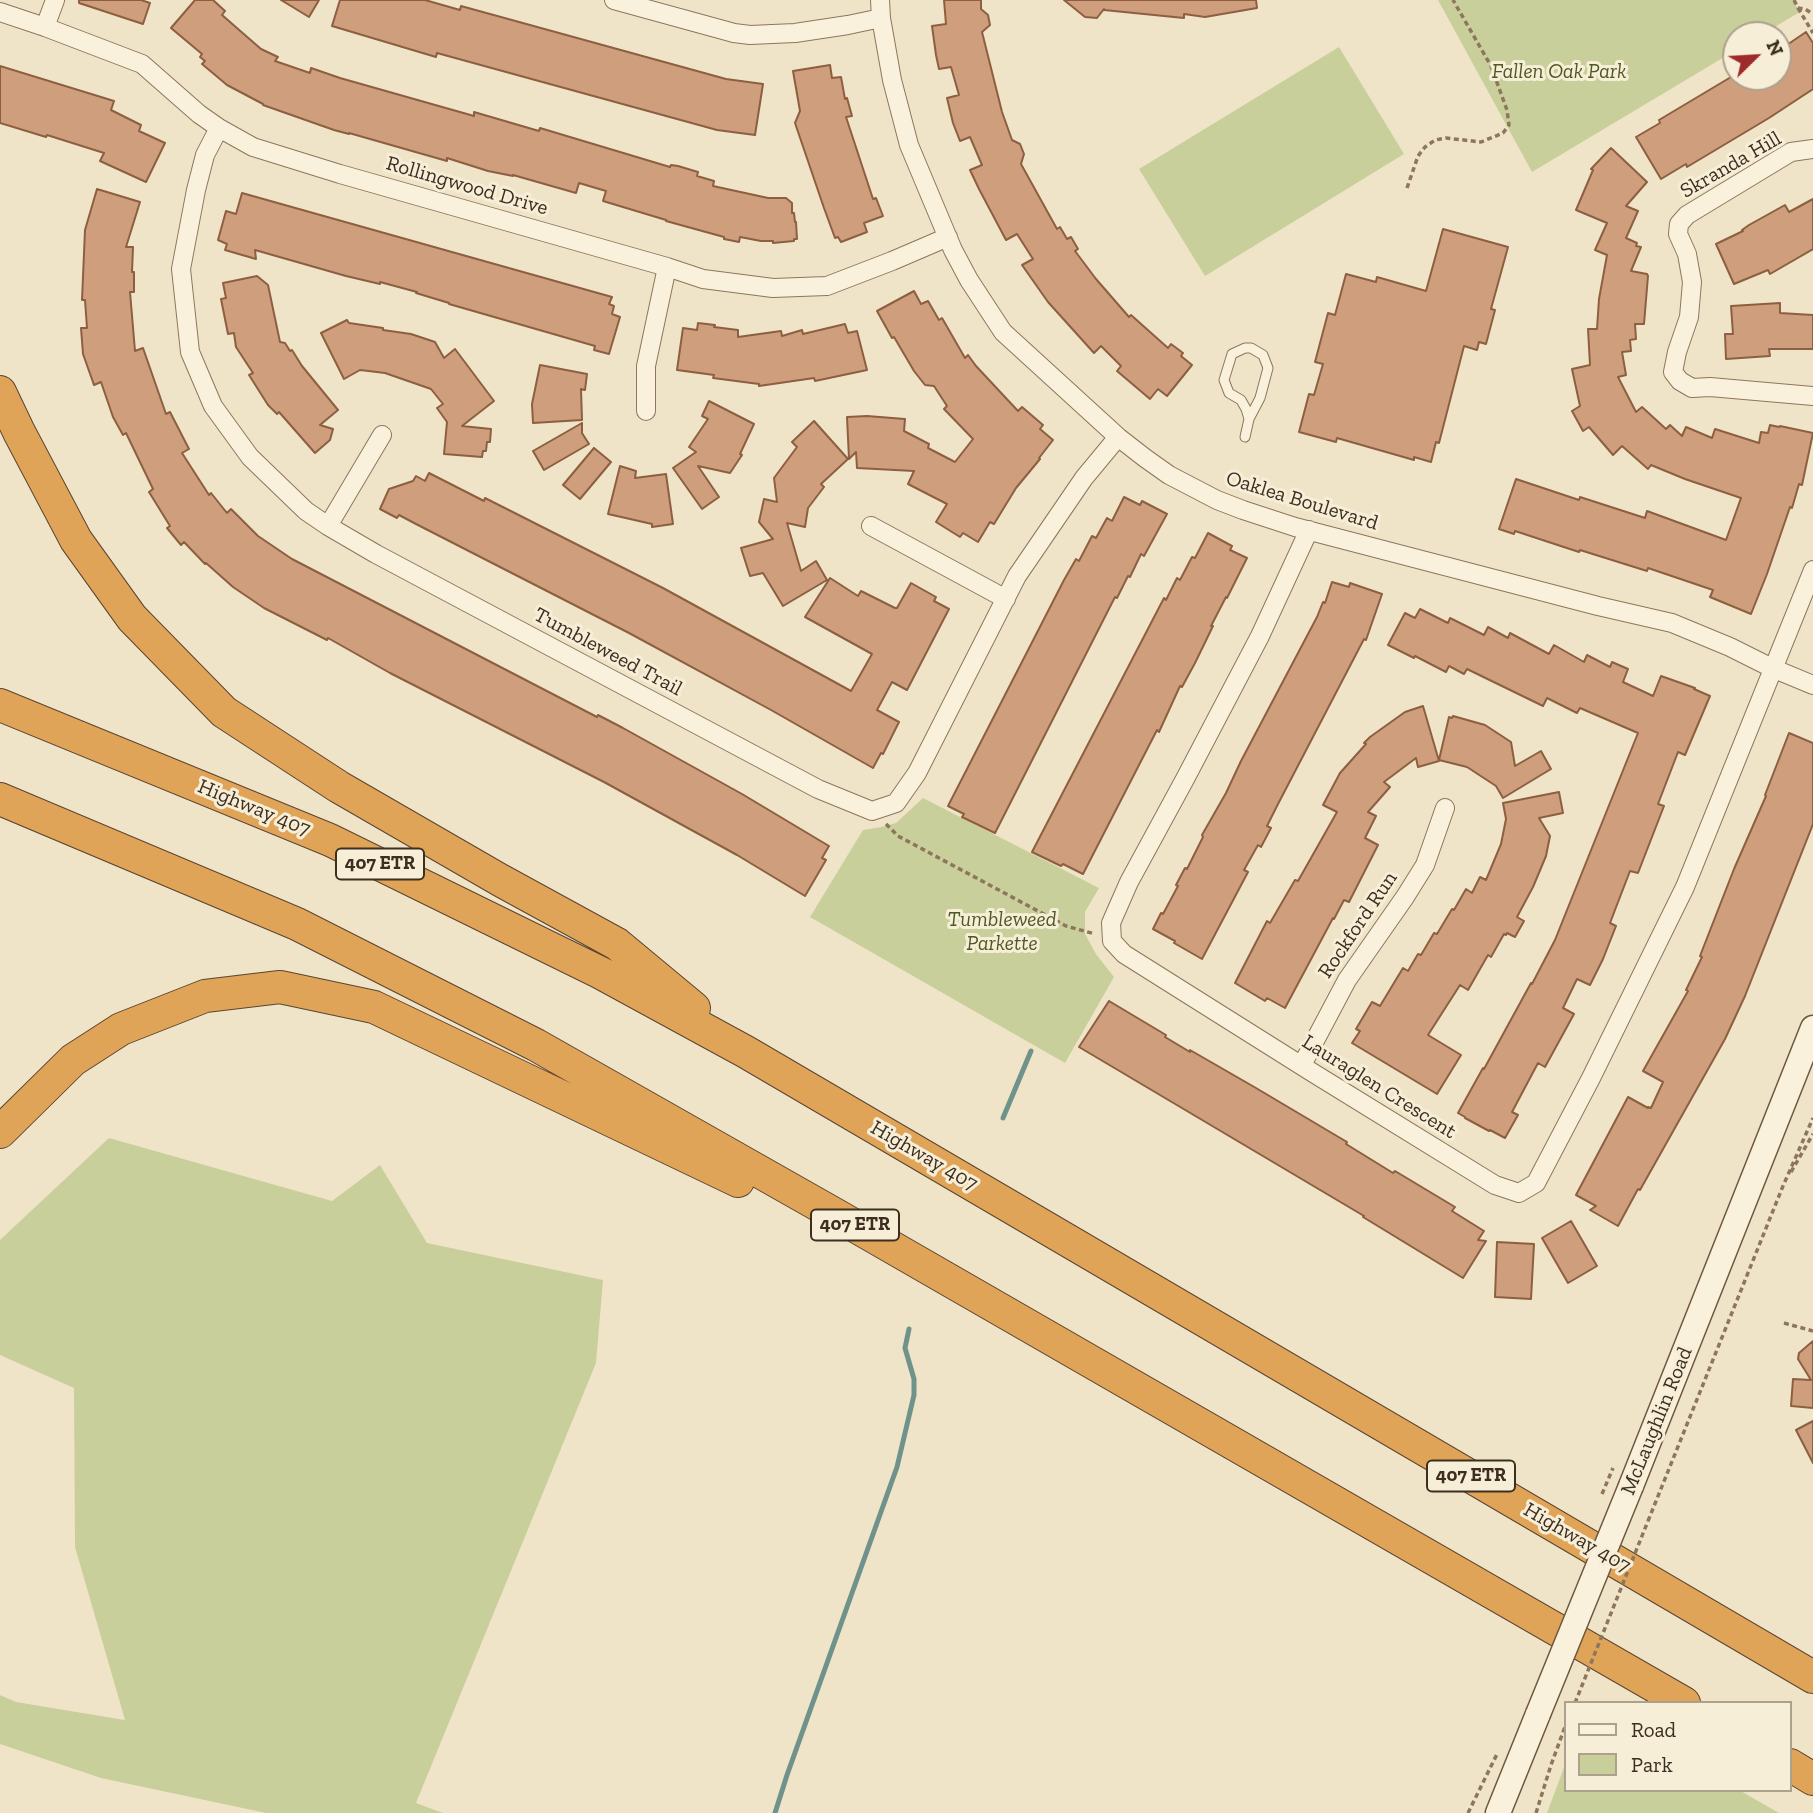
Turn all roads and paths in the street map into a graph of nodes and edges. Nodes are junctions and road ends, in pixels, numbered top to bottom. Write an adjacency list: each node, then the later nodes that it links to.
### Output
1 (55, 0): 9 (street)
2 (614, 0): 6 (street)
3 (1453, 0): 13 (path)
4 (1794, 0): 5 (path)
5 (1798, 8): 8 (path); 10 (path)
6 (881, 9): 14 (street, Oaklea Boulevard)
7 (0, 12): 9 (street, Rollingwood Drive)
8 (1813, 14)
9 (45, 27): 11 (street, Rollingwood Drive)
10 (1813, 33)
11 (219, 128): 15 (street, Rollingwood Drive); 23 (street, Tumbleweed Trail)
12 (1813, 149): 17 (street, Skranda Hill)
13 (1407, 188)
14 (948, 237): 15 (street, Rollingwood Drive); 21 (street, Oaklea Boulevard)
15 (667, 267): 18 (street)
16 (0, 392): 36 (highway)
17 (1813, 396)
18 (646, 411)
19 (1249, 419): 19 (lane); 22 (lane)
20 (382, 435): 23 (street)
21 (1118, 437): 25 (street, Oaklea Boulevard); 27 (street)
22 (1245, 437)
23 (328, 526): 33 (street, Tumbleweed Trail)
24 (871, 526): 27 (street)
25 (1309, 530): 28 (street, Oaklea Boulevard); 34 (street)
26 (1813, 570): 28 (street)
27 (1006, 599): 33 (street)
28 (1772, 668): 29 (street, Oaklea Boulevard); 37 (street, Lauraglen Crescent)
29 (1813, 685)
30 (0, 705): 36 (highway, Highway 407 / 407 ETR)
31 (0, 799): 42 (highway, 407 ETR)
32 (1445, 808): 37 (street, Rockford Run)
33 (872, 811): 34 (path)
34 (1112, 941): 37 (street, Lauraglen Crescent)
35 (1813, 1028): 53 (street, McLaughlin Road, bridge)
36 (746, 1052): 45 (highway, Highway 407 / 407 ETR)
37 (1302, 1065)
38 (1813, 1118): 41 (path)
39 (0, 1132): 42 (highway)
40 (1813, 1134): 41 (path)
41 (1783, 1186): 46 (path, bridge)
42 (836, 1215): 47 (highway, 407 ETR)
43 (1784, 1323): 44 (path)
44 (1813, 1331)
45 (1813, 1677)
46 (1576, 1701)
47 (1681, 1701)
48 (1564, 1729): 54 (path)
49 (1503, 1742): 52 (path)
50 (1792, 1766): 51 (highway)
51 (1813, 1779)
52 (1468, 1813)
53 (1498, 1813)
54 (1536, 1813)

